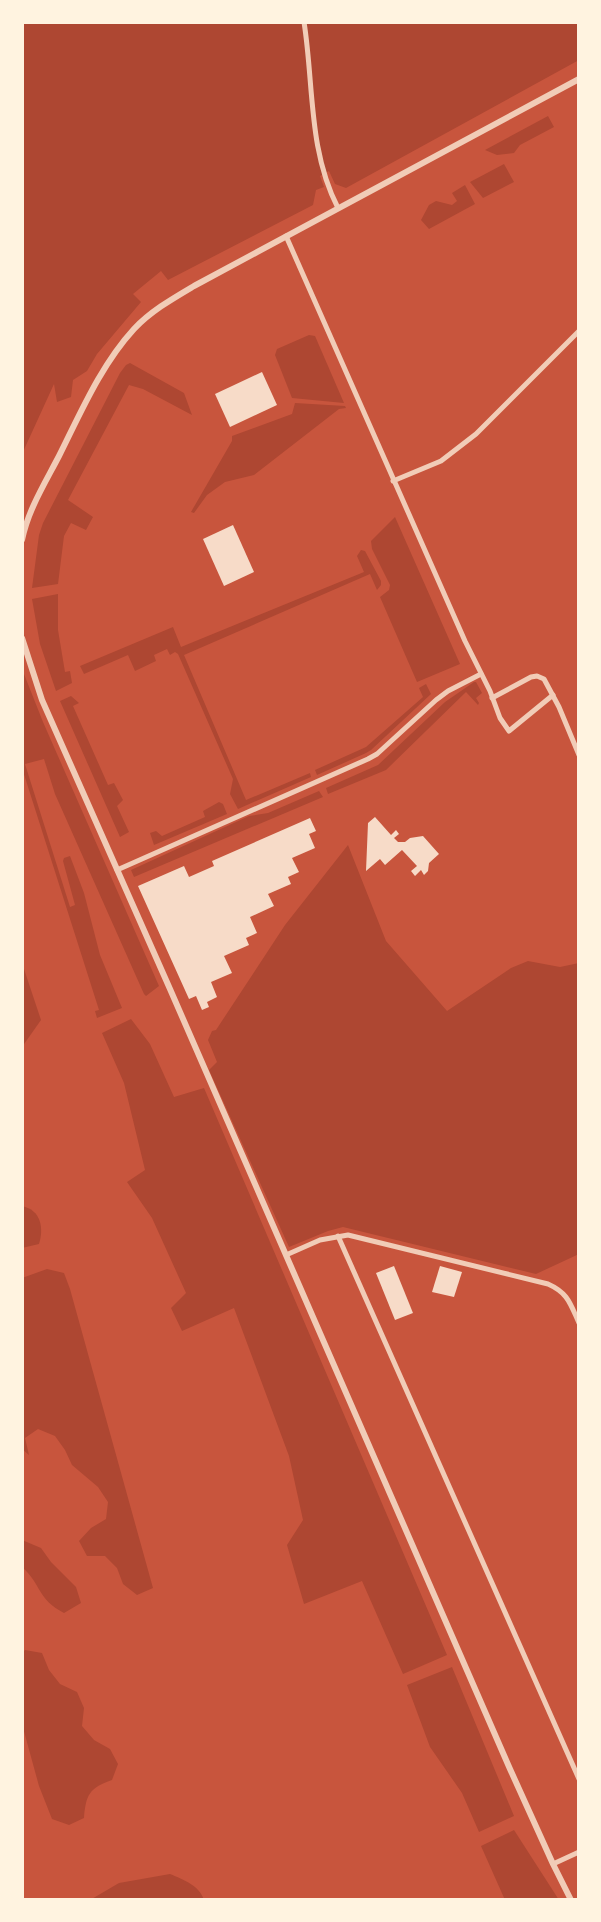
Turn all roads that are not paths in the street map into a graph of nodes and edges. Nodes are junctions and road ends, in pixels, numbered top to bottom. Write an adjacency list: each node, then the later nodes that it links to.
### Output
1 (304, 22): 3 (street)
2 (579, 79): 3 (street)
3 (338, 208): 4 (street)
4 (286, 236): 6 (street); 7 (street)
5 (579, 331): 6 (street)
6 (393, 481): 9 (street)
7 (22, 540)
8 (22, 638): 13 (street)
9 (481, 674): 11 (street); 13 (street)
10 (553, 695): 11 (street); 11 (street); 12 (street)
11 (492, 698)
12 (579, 755)
13 (117, 870): 15 (street)
14 (338, 1236): 15 (street); 16 (street); 17 (street)
15 (286, 1255): 19 (street)
16 (579, 1323)
17 (579, 1779)
18 (579, 1852): 19 (street)
19 (553, 1864): 20 (street)
20 (571, 1900)

